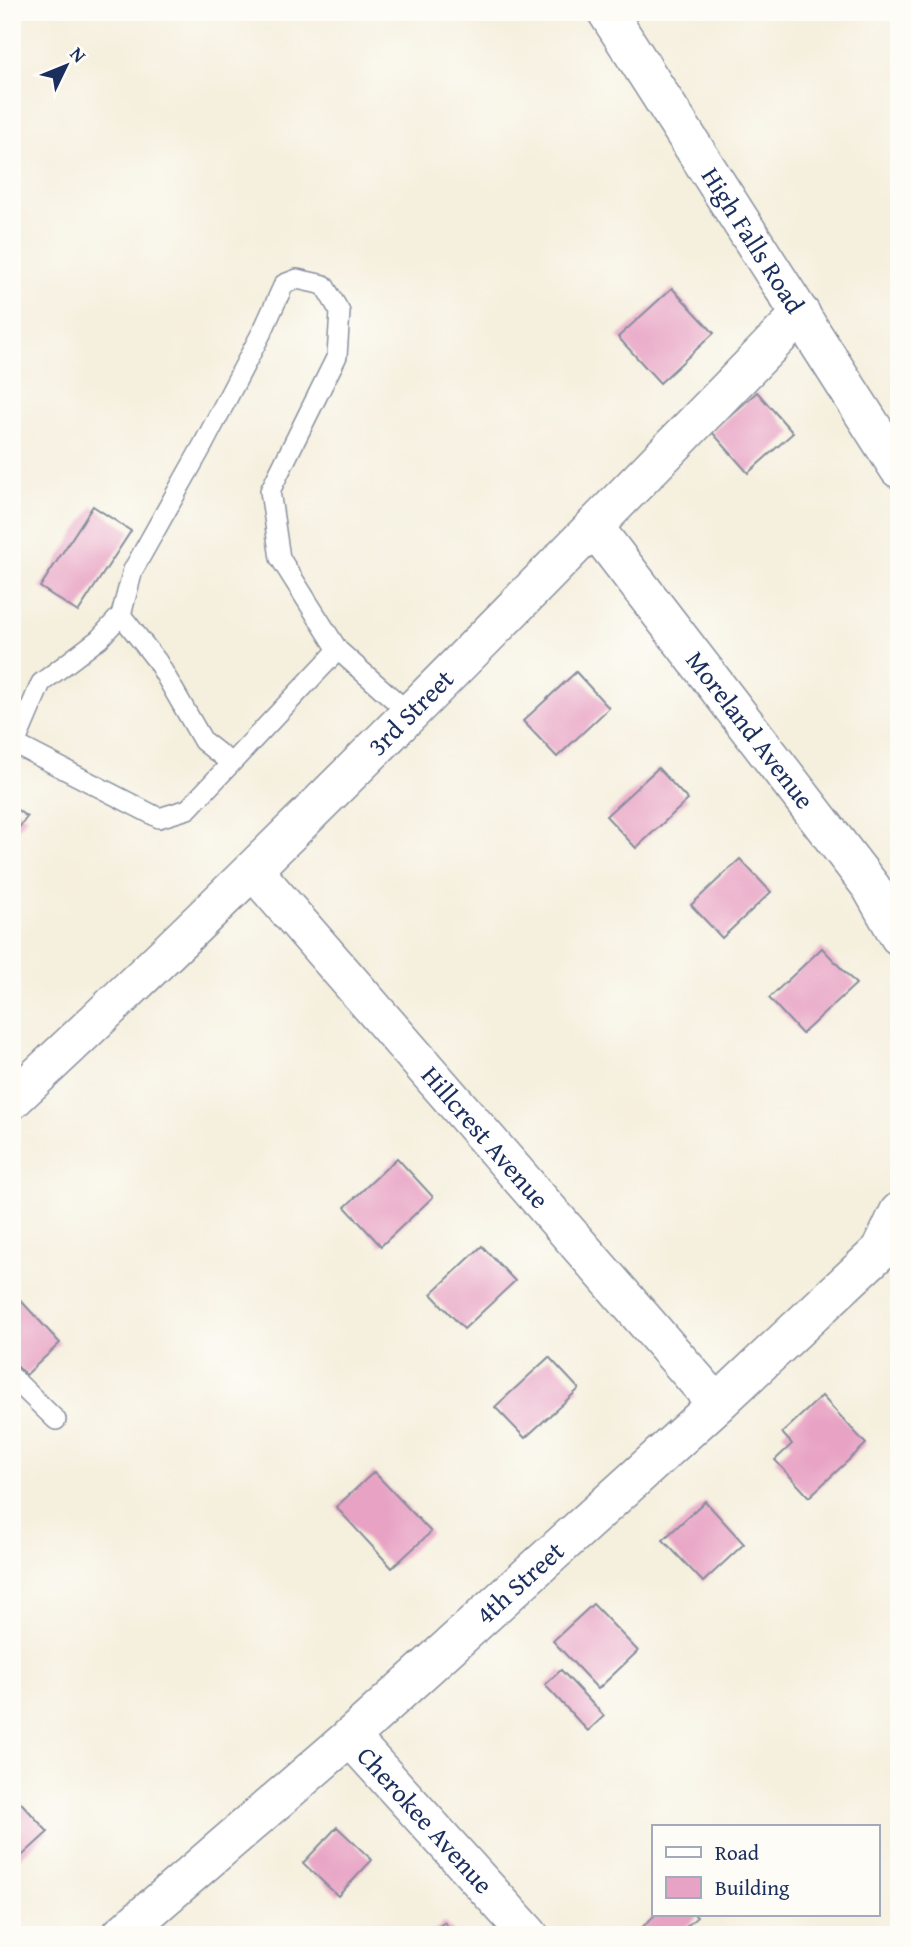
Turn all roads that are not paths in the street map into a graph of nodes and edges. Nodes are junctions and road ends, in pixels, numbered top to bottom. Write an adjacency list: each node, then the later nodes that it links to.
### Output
1 (607, 12): 2 (street, High Falls Road)
2 (801, 314): 3 (street, High Falls Road); 4 (street, 3rd Street)
3 (899, 468)
4 (594, 527): 7 (street, 3rd Street); 10 (street, Moreland Avenue)
5 (121, 615): 6 (lane); 8 (lane); 8 (lane)
6 (338, 650): 7 (lane); 8 (lane)
7 (409, 713): 9 (street, 3rd Street)
8 (231, 763)
9 (253, 870): 11 (street, 3rd Street); 14 (street, Hillcrest Avenue)
10 (899, 936)
11 (12, 1100)
12 (899, 1212): 14 (street, 4th Street)
13 (12, 1377): 15 (lane)
14 (717, 1404): 16 (street, 4th Street)
15 (56, 1420)
16 (350, 1737): 17 (street, 4th Street); 18 (street, Cherokee Avenue)
17 (121, 1935)
18 (529, 1935)

